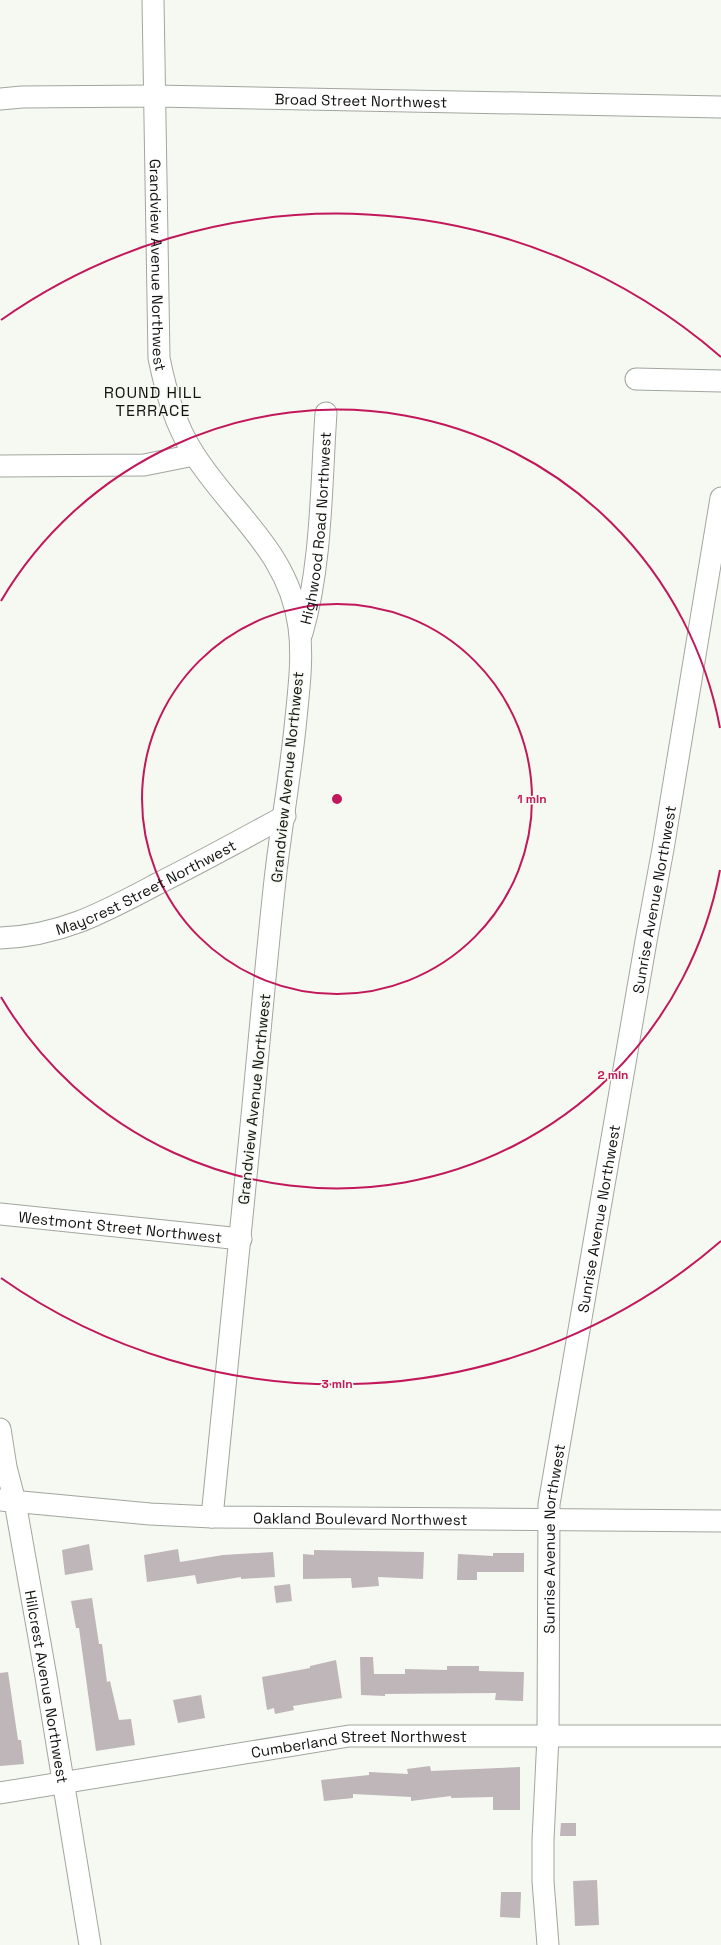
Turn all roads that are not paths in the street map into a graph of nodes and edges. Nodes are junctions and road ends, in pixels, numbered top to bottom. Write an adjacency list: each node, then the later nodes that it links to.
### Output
1 (153, 0): 2 (street, Grandview Avenue Northwest)
2 (154, 96): 3 (street, Broad Street Northwest); 4 (street, Broad Street Northwest); 8 (street, Grandview Avenue Northwest)
3 (0, 99)
4 (721, 106)
5 (636, 379): 6 (street)
6 (721, 381)
7 (326, 413): 11 (street, Highwood Road Northwest)
8 (194, 455): 9 (street); 11 (street, Grandview Avenue Northwest)
9 (0, 466)
10 (721, 498): 19 (street, Sunrise Avenue Northwest)
11 (300, 642): 12 (street, Grandview Avenue Northwest)
12 (285, 816): 13 (street, Maycrest Street Northwest); 15 (street, Grandview Avenue Northwest)
13 (0, 938)
14 (0, 1214): 15 (street, Westmont Street Northwest)
15 (240, 1239): 18 (street, Grandview Avenue Northwest)
16 (0, 1429): 17 (street, Hillcrest Avenue Northwest)
17 (8, 1501): 18 (street, Oakland Boulevard Northwest); 23 (street, Hillcrest Avenue Northwest)
18 (212, 1517): 19 (street, Oakland Boulevard Northwest)
19 (548, 1520): 20 (street, Oakland Boulevard Northwest); 21 (street, Sunrise Avenue Northwest)
20 (721, 1521)
21 (548, 1736): 22 (street, Cumberland Street Northwest); 23 (street, Cumberland Street Northwest); 26 (street, Sunrise Avenue Northwest)
22 (721, 1736)
23 (63, 1783): 24 (street, Cumberland Street Northwest); 25 (street, Hillcrest Avenue Northwest)
24 (0, 1793)
25 (90, 1945)
26 (548, 1945)

